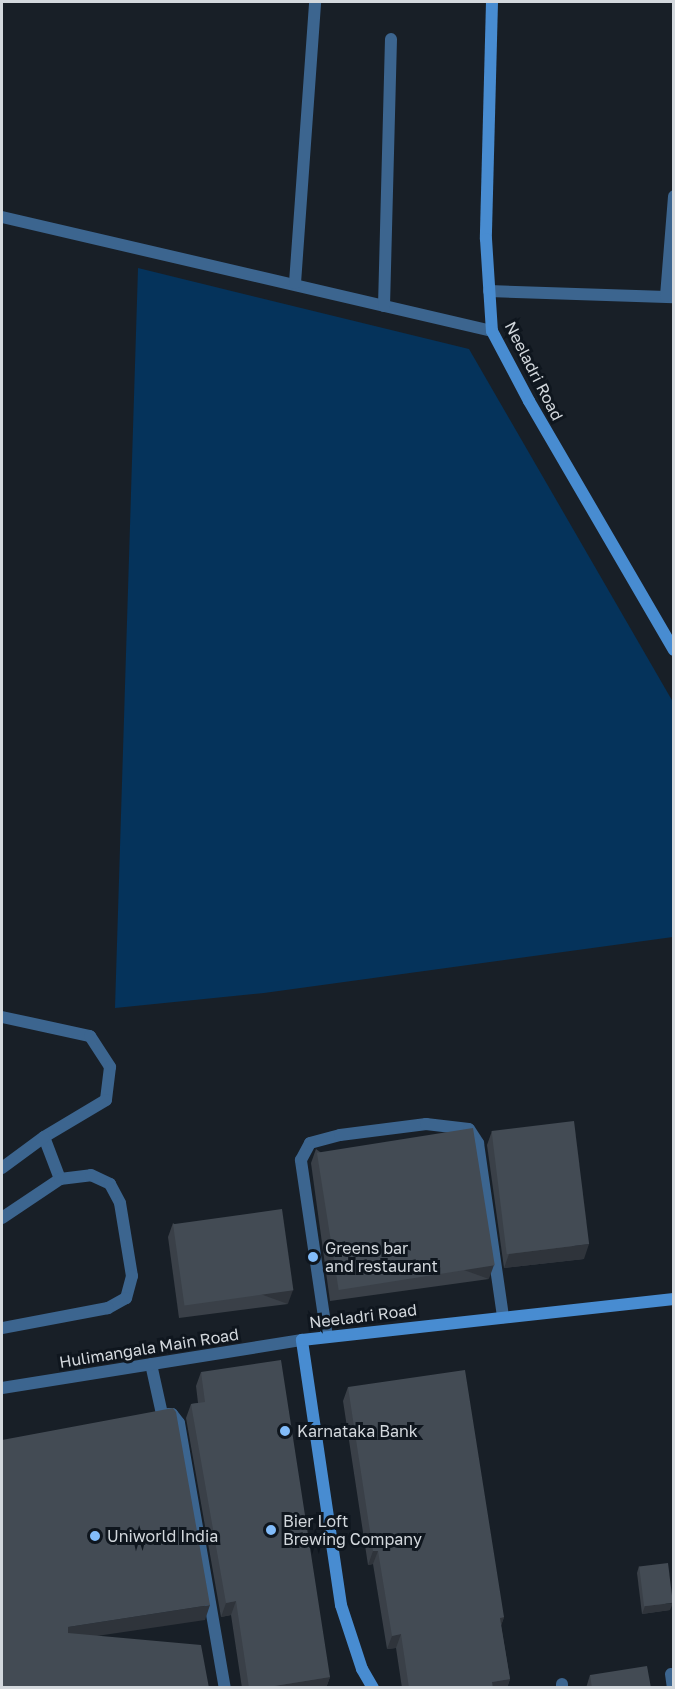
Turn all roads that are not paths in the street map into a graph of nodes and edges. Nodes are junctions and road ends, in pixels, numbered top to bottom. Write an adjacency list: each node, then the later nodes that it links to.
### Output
1 (315, 2): 6 (street)
2 (492, 2): 7 (main road, Neeladri Road)
3 (391, 39): 9 (street)
4 (674, 196): 8 (street)
5 (2, 217): 6 (street)
6 (295, 283): 9 (street)
7 (489, 291): 8 (street); 10 (main road, Neeladri Road)
8 (670, 297)
9 (384, 306): 10 (street)
10 (492, 331): 11 (main road, Neeladri Road)
11 (674, 650)
12 (2, 1017): 13 (street)
13 (44, 1137): 14 (street); 15 (street)
14 (2, 1168)
15 (60, 1179): 16 (street); 19 (street)
16 (2, 1218)
17 (674, 1299): 18 (main road, Neeladri Road)
18 (503, 1317): 20 (main road, Neeladri Road); 20 (street)
19 (2, 1328)
20 (327, 1337): 21 (main road, Neeladri Road)
21 (303, 1340): 22 (street, Hulimangala Main Road); 26 (main road, Neeladri Road)
22 (151, 1364): 23 (street, Hulimangala Main Road); 25 (street)
23 (2, 1389)
24 (671, 1674): 27 (street)
25 (225, 1688)
26 (373, 1688)
27 (673, 1688)

